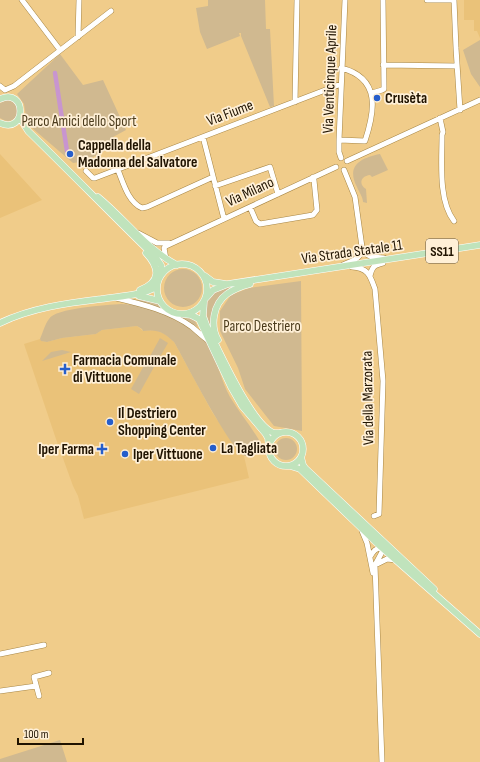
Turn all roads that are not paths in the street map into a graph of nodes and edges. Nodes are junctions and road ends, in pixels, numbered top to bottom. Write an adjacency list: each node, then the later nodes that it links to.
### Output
1 (22, 0): 10 (street)
2 (79, 0): 9 (street)
3 (297, 0): 18 (street)
4 (345, 0): 13 (street, Via Venticinque Aprile)
5 (383, 0): 11 (street)
6 (427, 0): 7 (street)
7 (454, 0): 12 (street)
8 (111, 11): 9 (street)
9 (78, 37): 10 (street)
10 (60, 50): 15 (street)
11 (384, 65): 12 (street); 16 (street)
12 (457, 66): 20 (street)
13 (341, 68): 14 (street, Via Venticinque Aprile); 16 (street)
14 (341, 84): 18 (street, Via Fiume); 27 (street, Via Venticinque Aprile)
15 (0, 86)
16 (372, 92): 27 (street)
17 (1, 98): 21 (main road)
18 (295, 102): 26 (street, Via Fiume)
19 (479, 102): 20 (street)
20 (460, 110): 22 (street)
21 (20, 116): 24 (main road); 25 (main road)
22 (440, 118): 29 (street); 40 (street)
23 (0, 123): 24 (main road)
24 (9, 125): 25 (main road)
25 (28, 131): 41 (main road)
26 (203, 137): 31 (street, Via Fiume); 34 (street)
27 (339, 140): 28 (street, Via Venticinque Aprile)
28 (341, 158): 29 (street); 30 (street)
29 (347, 161): 32 (street)
30 (336, 166): 32 (street); 35 (street, Via Milano)
31 (118, 170): 33 (street, Via Fiume); 34 (street)
32 (344, 170): 44 (street)
33 (86, 171)
34 (213, 177): 36 (street)
35 (313, 177): 37 (street, Via Milano); 38 (street)
36 (216, 186): 37 (street); 39 (street)
37 (278, 194): 38 (street, Via Milano)
38 (250, 207): 39 (street, Via Milano)
39 (224, 219): 42 (street, Via Milano)
40 (454, 221)
41 (134, 234): 42 (street); 46 (main road); 49 (main road); 57 (main road)
42 (174, 242): 46 (street)
43 (480, 246): 45 (main road, Via Strada Statale 11 / SS11)
44 (362, 247): 45 (street); 48 (street)
45 (405, 257): 48 (main road, Via Strada Statale 11); 51 (street)
46 (166, 259): 47 (main road)
47 (176, 264): 49 (main road); 50 (main road)
48 (340, 266): 51 (street); 52 (main road, Via Strada Statale 11)
49 (162, 274): 54 (main road)
50 (203, 275): 53 (main road, Via Strada Statale 11); 58 (main road)
51 (370, 276): 69 (street, Via della Marzorata)
52 (268, 278): 53 (main road, Via Strada Statale 11); 63 (main road)
53 (228, 284): 58 (main road, Via Strada Statale 11)
54 (157, 287): 55 (main road); 59 (main road)
55 (131, 295): 56 (main road); 59 (main road)
56 (113, 297): 57 (main road); 62 (street)
57 (102, 299): 61 (main road)
58 (205, 300): 60 (main road); 63 (main road)
59 (160, 301): 60 (main road)
60 (182, 314): 62 (main road)
61 (0, 323)
62 (210, 342): 65 (main road)
63 (238, 387): 64 (main road)
64 (280, 433): 65 (main road); 66 (main road)
65 (269, 447): 67 (main road)
66 (301, 457): 67 (main road); 68 (main road)
67 (290, 466): 70 (main road)
68 (352, 512): 71 (street); 75 (main road)
69 (374, 516)
70 (358, 525): 71 (main road); 72 (street)
71 (382, 547): 72 (street); 73 (main road); 74 (street); 75 (street)
72 (370, 557): 76 (street)
73 (396, 560): 74 (street); 77 (main road)
74 (375, 565): 76 (street)
75 (414, 570): 77 (main road)
76 (376, 594): 85 (street)
77 (468, 623): 78 (main road)
78 (480, 634)
79 (44, 645): 80 (street)
80 (0, 654)
81 (49, 673): 82 (street)
82 (36, 686): 83 (street); 84 (street)
83 (0, 691)
84 (39, 696)
85 (382, 762)

